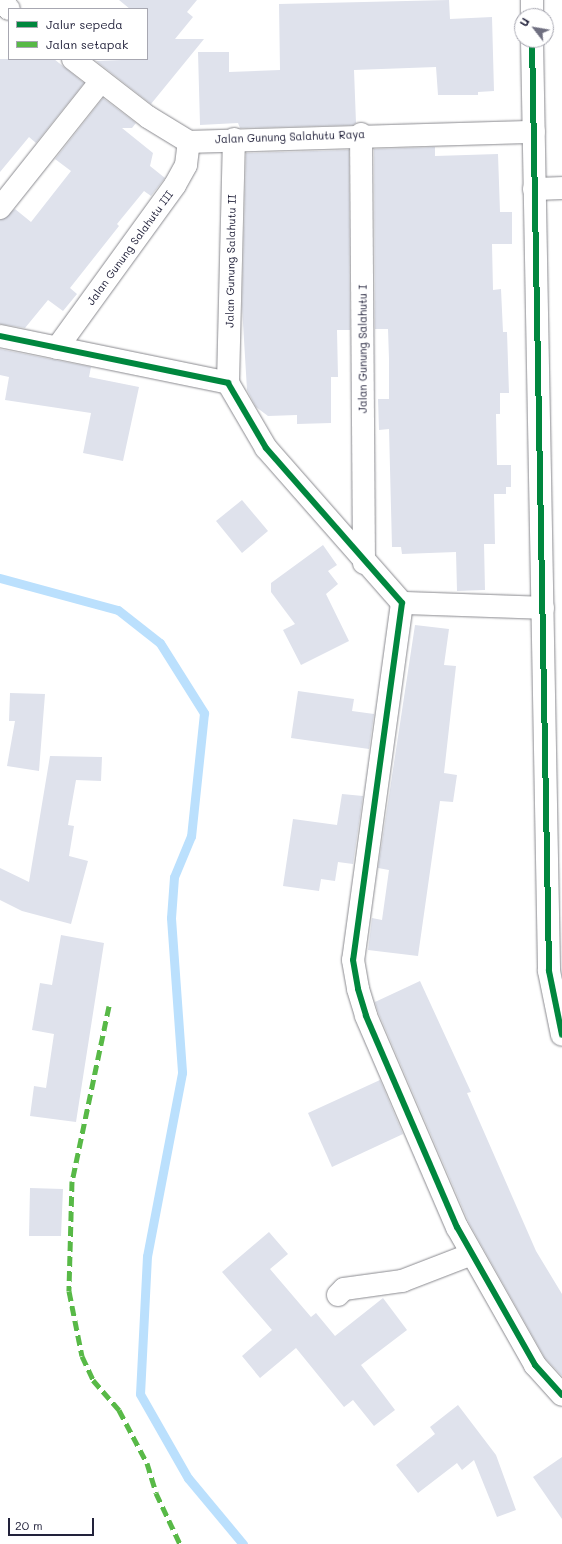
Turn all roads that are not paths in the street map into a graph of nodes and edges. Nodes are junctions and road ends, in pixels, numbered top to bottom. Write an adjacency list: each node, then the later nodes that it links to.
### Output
1 (0, 2): 2 (street)
2 (8, 8)
3 (532, 48): 6 (street)
4 (74, 60): 5 (street)
5 (101, 81): 9 (street); 12 (street)
6 (534, 132): 7 (street, Jalan Gunung Salahutu Raya); 11 (street)
7 (361, 134): 8 (street, Jalan Gunung Salahutu Raya); 16 (street, Jalan Gunung Salahutu I)
8 (234, 139): 9 (street, Jalan Gunung Salahutu Raya); 15 (street, Jalan Gunung Salahutu II)
9 (189, 142): 14 (street, Jalan Gunung Salahutu III)
10 (562, 188): 11 (street)
11 (534, 189): 18 (street)
12 (0, 208)
13 (0, 336): 14 (street)
14 (58, 348): 15 (street)
15 (228, 383): 16 (street)
16 (364, 563): 17 (street)
17 (402, 603): 18 (street); 21 (street)
18 (543, 608): 19 (street)
19 (553, 774): 20 (street)
20 (562, 1035)
21 (472, 1254): 22 (street); 23 (street)
22 (338, 1296)
23 (562, 1395)

